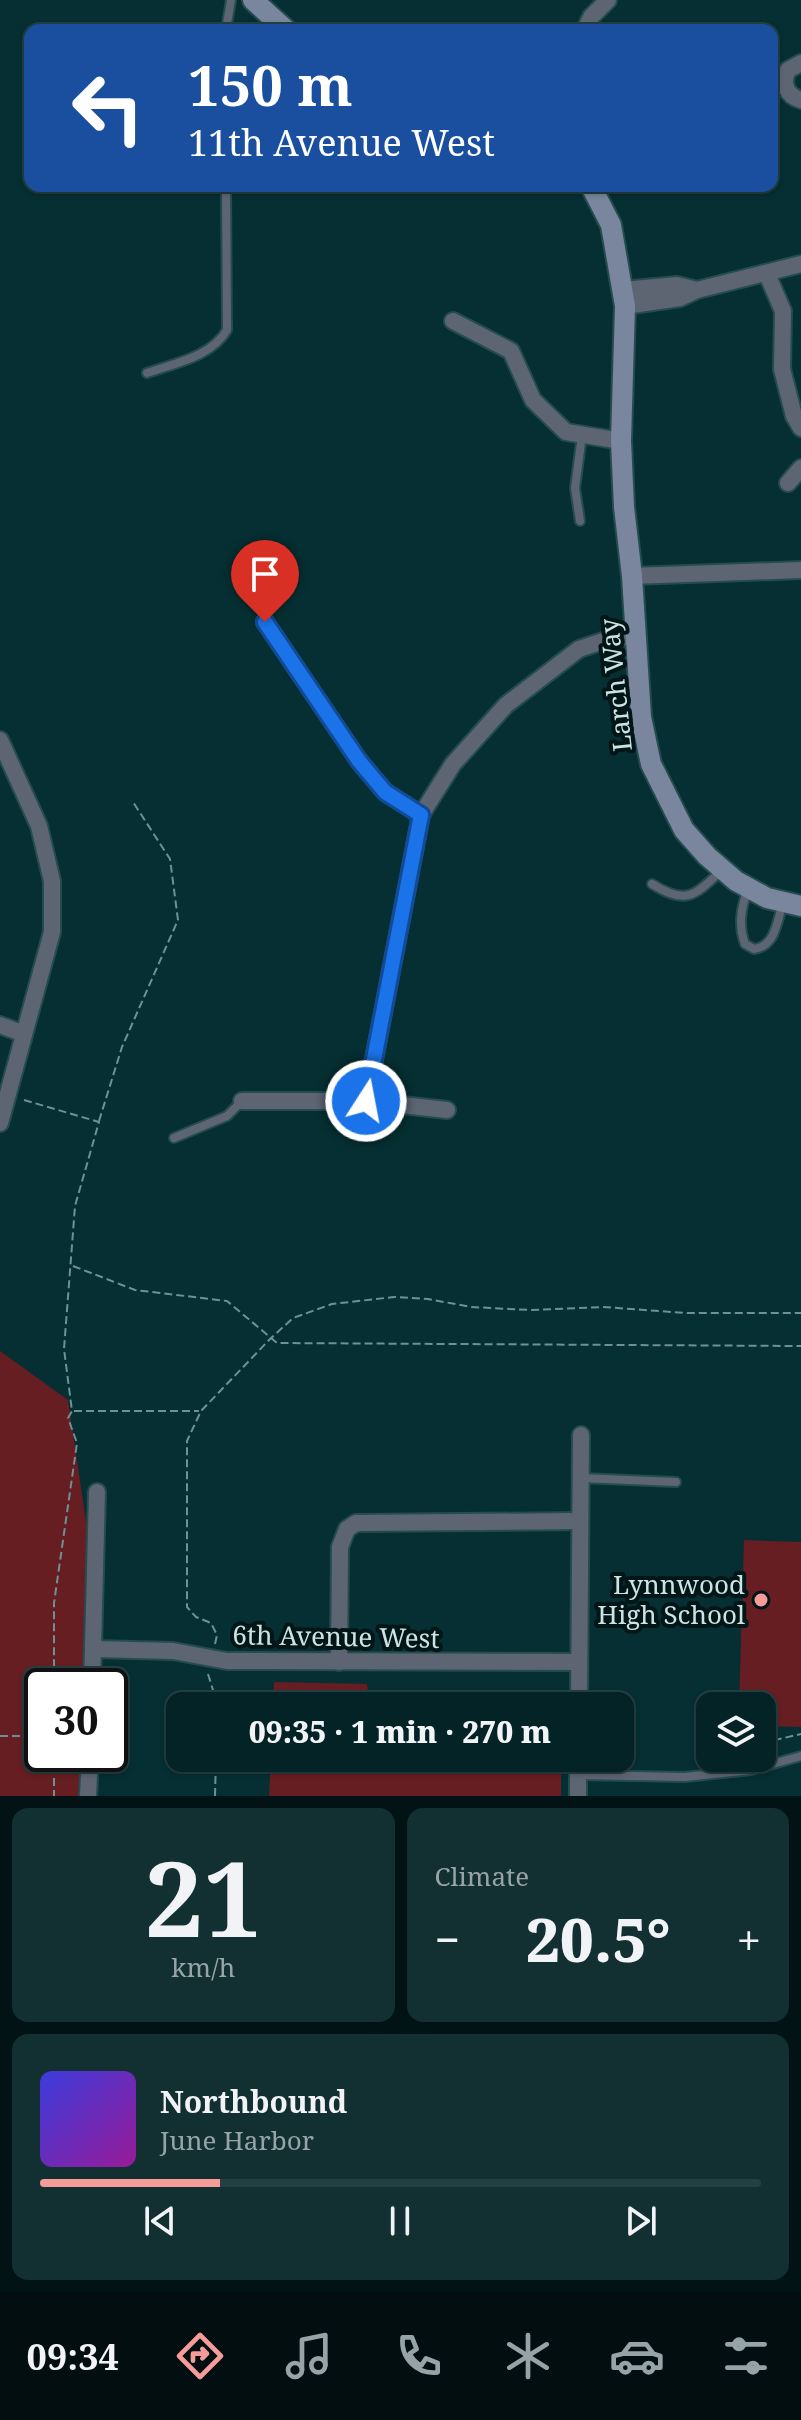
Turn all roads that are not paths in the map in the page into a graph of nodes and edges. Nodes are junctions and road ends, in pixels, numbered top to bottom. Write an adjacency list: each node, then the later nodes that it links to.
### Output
1 (231, 0): 4 (lane)
2 (253, 0): 5 (main road)
3 (608, 0): 6 (street)
4 (226, 24)
5 (279, 24)
6 (588, 24)
7 (801, 63): 8 (street)
8 (778, 84): 9 (street)
9 (801, 100)
10 (226, 192): 16 (lane)
11 (594, 192): 14 (main road, Larch Way)
12 (801, 264): 13 (street)
13 (767, 274): 14 (street); 17 (street)
14 (624, 298): 19 (main road, Larch Way)
15 (453, 321): 18 (street)
16 (147, 373)
17 (801, 428)
18 (582, 435): 19 (street); 22 (lane)
19 (621, 441): 24 (main road, Larch Way)
20 (801, 468): 21 (street)
21 (788, 483)
22 (580, 521)
23 (798, 573): 24 (street)
24 (632, 576): 26 (main road, Larch Way)
25 (265, 622): 28 (street)
26 (636, 635): 28 (street); 29 (main road, Larch Way)
27 (0, 740): 34 (street)
28 (421, 815): 36 (street)
29 (723, 870): 30 (lane); 31 (main road, Larch Way)
30 (652, 884)
31 (748, 887): 32 (main road, Larch Way); 32 (lane)
32 (792, 904)
33 (0, 1025): 34 (street)
34 (24, 1034): 38 (street)
35 (242, 1101): 36 (street); 39 (lane)
36 (366, 1101): 37 (street)
37 (447, 1110)
38 (0, 1123)
39 (174, 1138)
40 (581, 1435): 41 (street)
41 (580, 1478): 42 (lane); 44 (street)
42 (676, 1482)
43 (97, 1492): 45 (street)
44 (580, 1521): 46 (street); 47 (street)
45 (94, 1649): 46 (street, 6th Avenue West); 48 (street)
46 (339, 1662): 47 (street, 6th Avenue West)
47 (579, 1662): 49 (street)
48 (93, 1668)
49 (579, 1692)
50 (801, 1756): 53 (lane)
51 (89, 1772): 54 (street)
52 (578, 1772): 55 (street)
53 (634, 1772)
54 (88, 1796)
55 (578, 1796)

